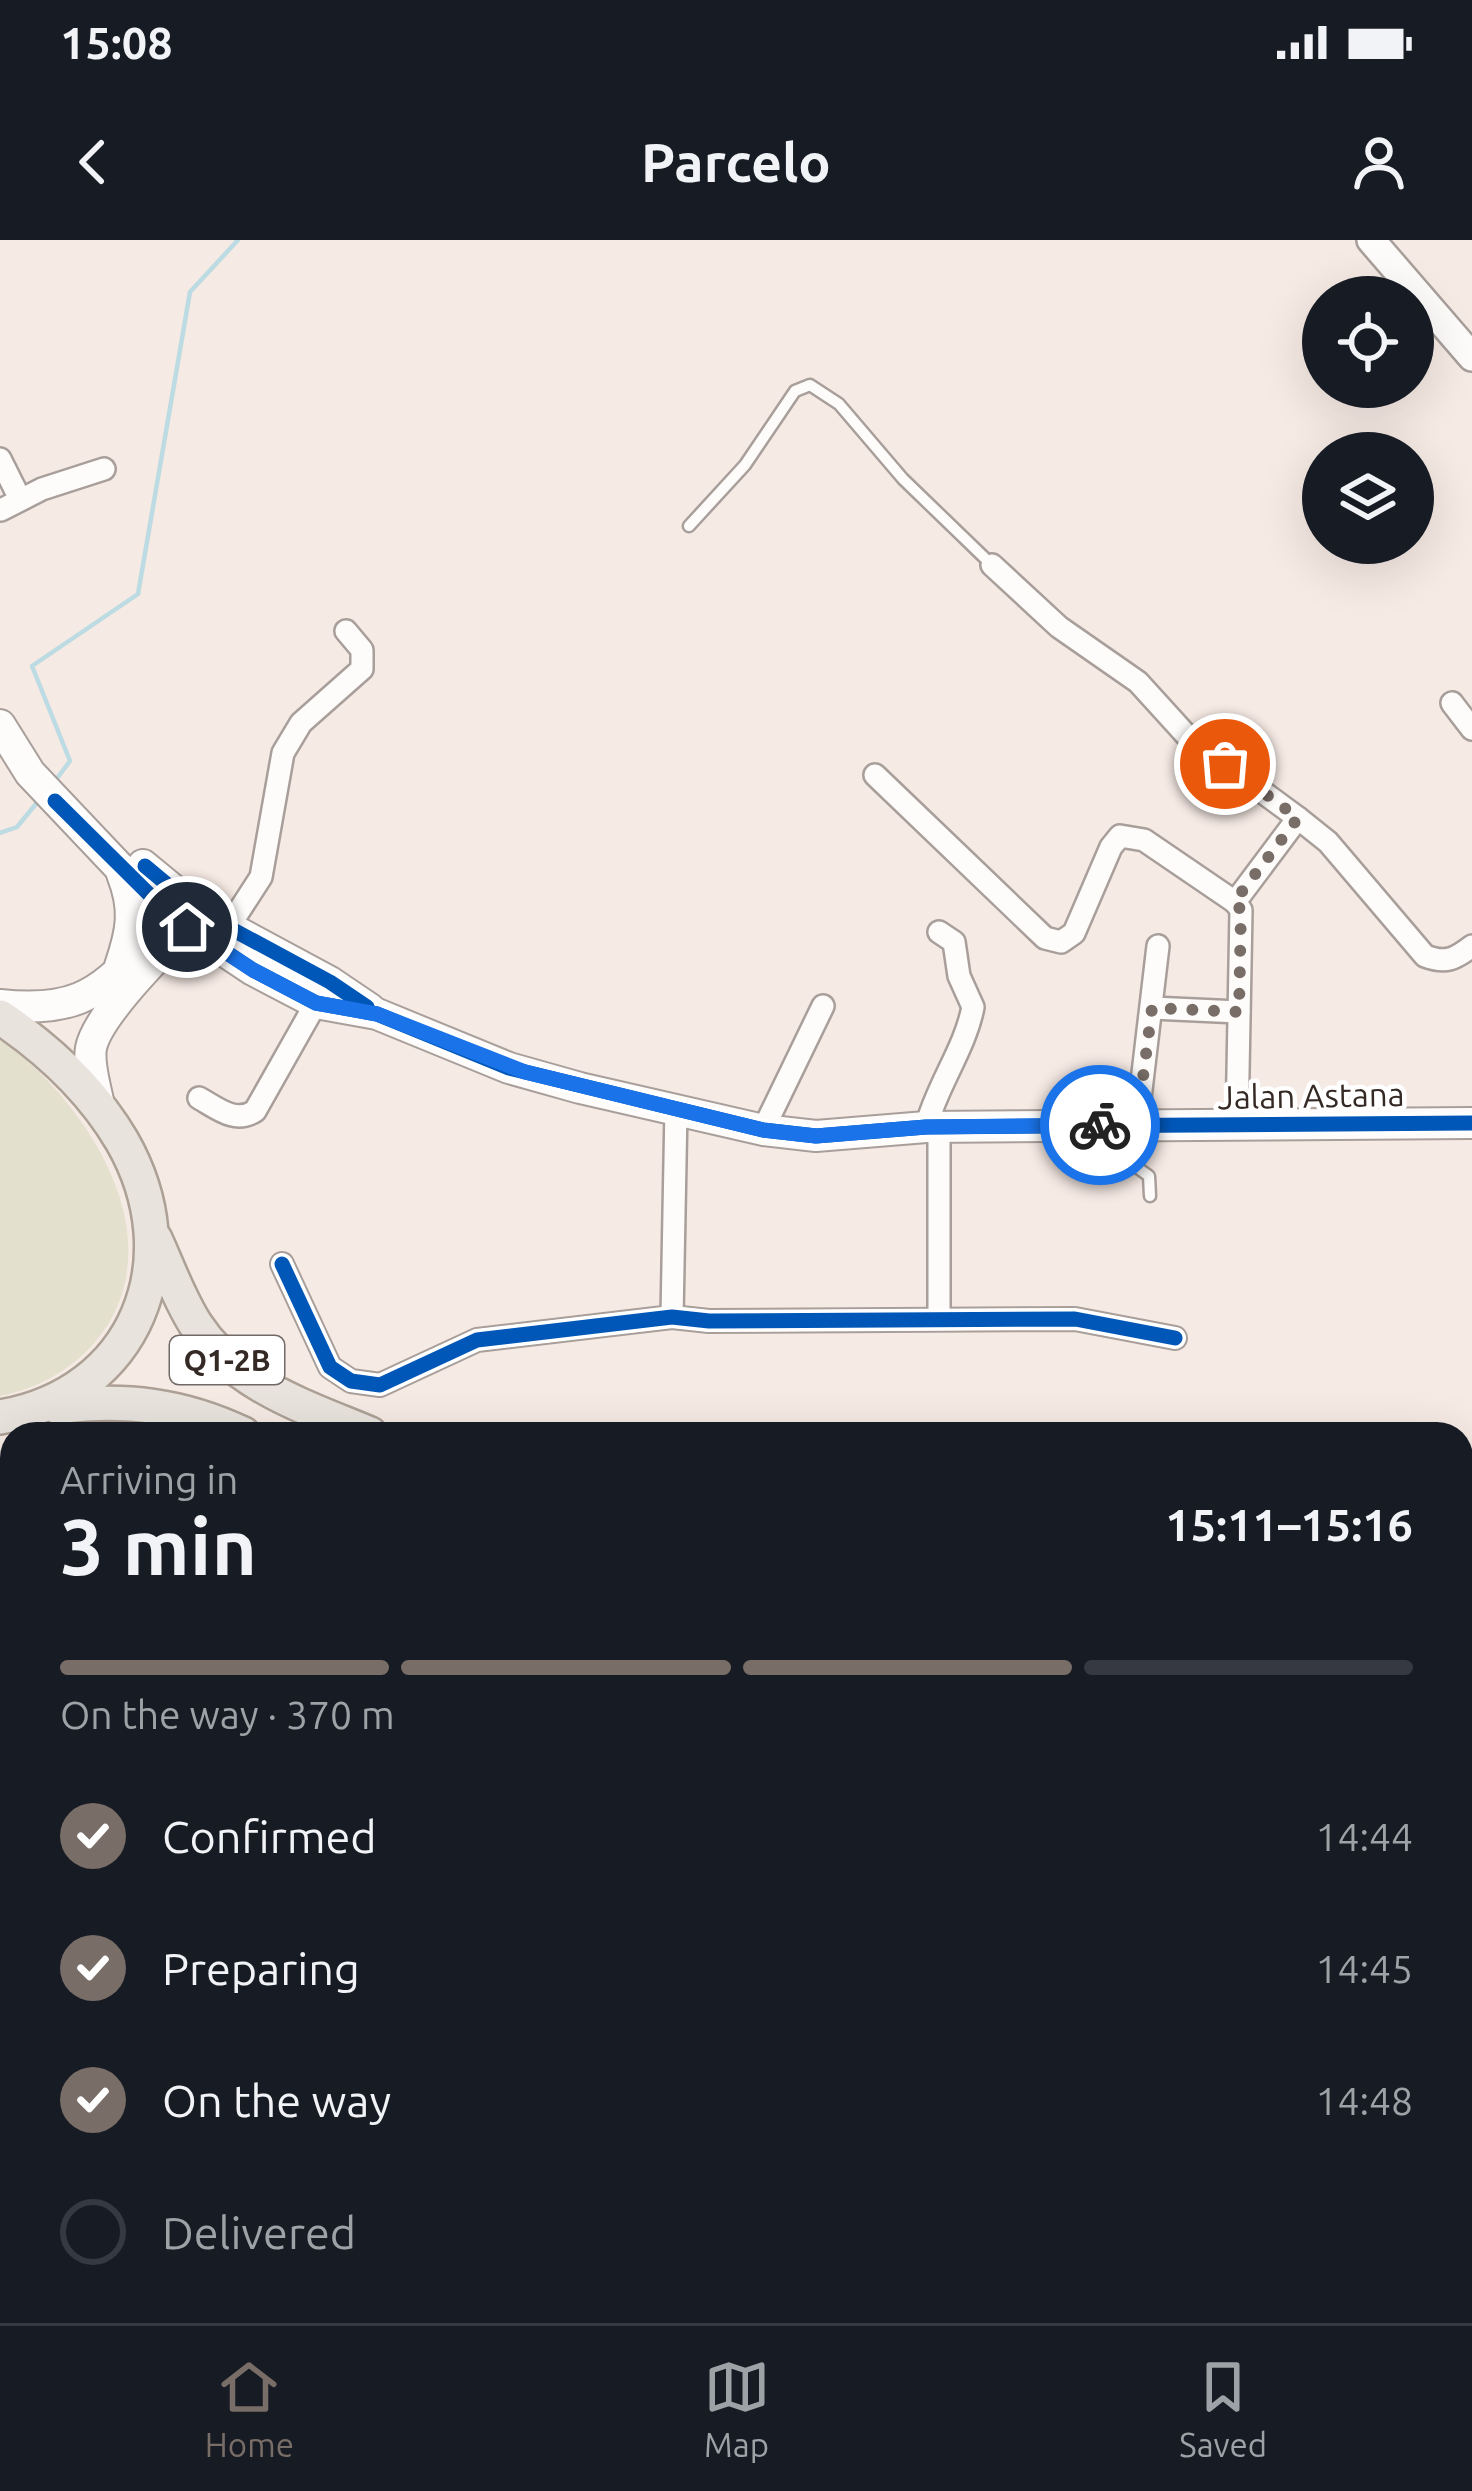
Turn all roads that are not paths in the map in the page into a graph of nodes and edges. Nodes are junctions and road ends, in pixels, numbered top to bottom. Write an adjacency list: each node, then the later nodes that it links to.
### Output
1 (1371, 240): 2 (street)
2 (1472, 357)
3 (0, 459): 5 (street)
4 (104, 469): 5 (street)
5 (11, 505)
6 (688, 526): 7 (lane)
7 (992, 565): 14 (street)
8 (346, 631): 18 (street)
9 (1452, 704): 10 (street)
10 (1472, 729)
11 (6, 734): 13 (main road, Jalan Astana)
12 (875, 775): 16 (street)
13 (60, 796): 15 (main road, Jalan Astana); 17 (main road, Jalan Astana)
14 (1298, 818): 16 (street); 21 (street)
15 (118, 867): 17 (main road, Jalan Astana); 24 (main road)
16 (1234, 902): 29 (street)
17 (185, 913): 18 (main road, Jalan Astana); 22 (main road); 23 (main road, Jalan Astana); 24 (main road)
18 (228, 928): 30 (main road, Jalan Astana)
19 (939, 932): 38 (street)
20 (1158, 946): 28 (street)
21 (1472, 946)
22 (152, 963): 23 (main road); 33 (main road)
23 (253, 970): 25 (main road, Jalan Astana)
24 (118, 972): 26 (main road)
25 (316, 1003): 30 (main road, Jalan Astana); 32 (street)
26 (0, 1005)
27 (823, 1006): 39 (street)
28 (1152, 1008): 29 (street); 36 (street)
29 (1239, 1012): 37 (street)
30 (377, 1014): 34 (main road, Jalan Astana)
31 (0, 1017): 33 (main road)
32 (199, 1098)
33 (99, 1106): 43 (main road)
34 (676, 1109): 39 (main road, Jalan Astana); 45 (street)
35 (1472, 1123): 37 (main road, Jalan Astana)
36 (1137, 1124): 37 (main road, Jalan Astana); 38 (main road, Jalan Astana); 41 (lane)
37 (1237, 1126)
38 (932, 1127): 39 (main road, Jalan Astana); 46 (street)
39 (763, 1130)
40 (1114, 1165): 41 (lane)
41 (1135, 1166): 42 (lane)
42 (1150, 1196)
43 (147, 1221): 48 (main road); 50 (main road, Q1-2B)
44 (282, 1264): 45 (street)
45 (671, 1317): 46 (street)
46 (939, 1318): 47 (street)
47 (1175, 1338)
48 (13, 1415): 49 (main road)
49 (213, 1422)
50 (341, 1422)

